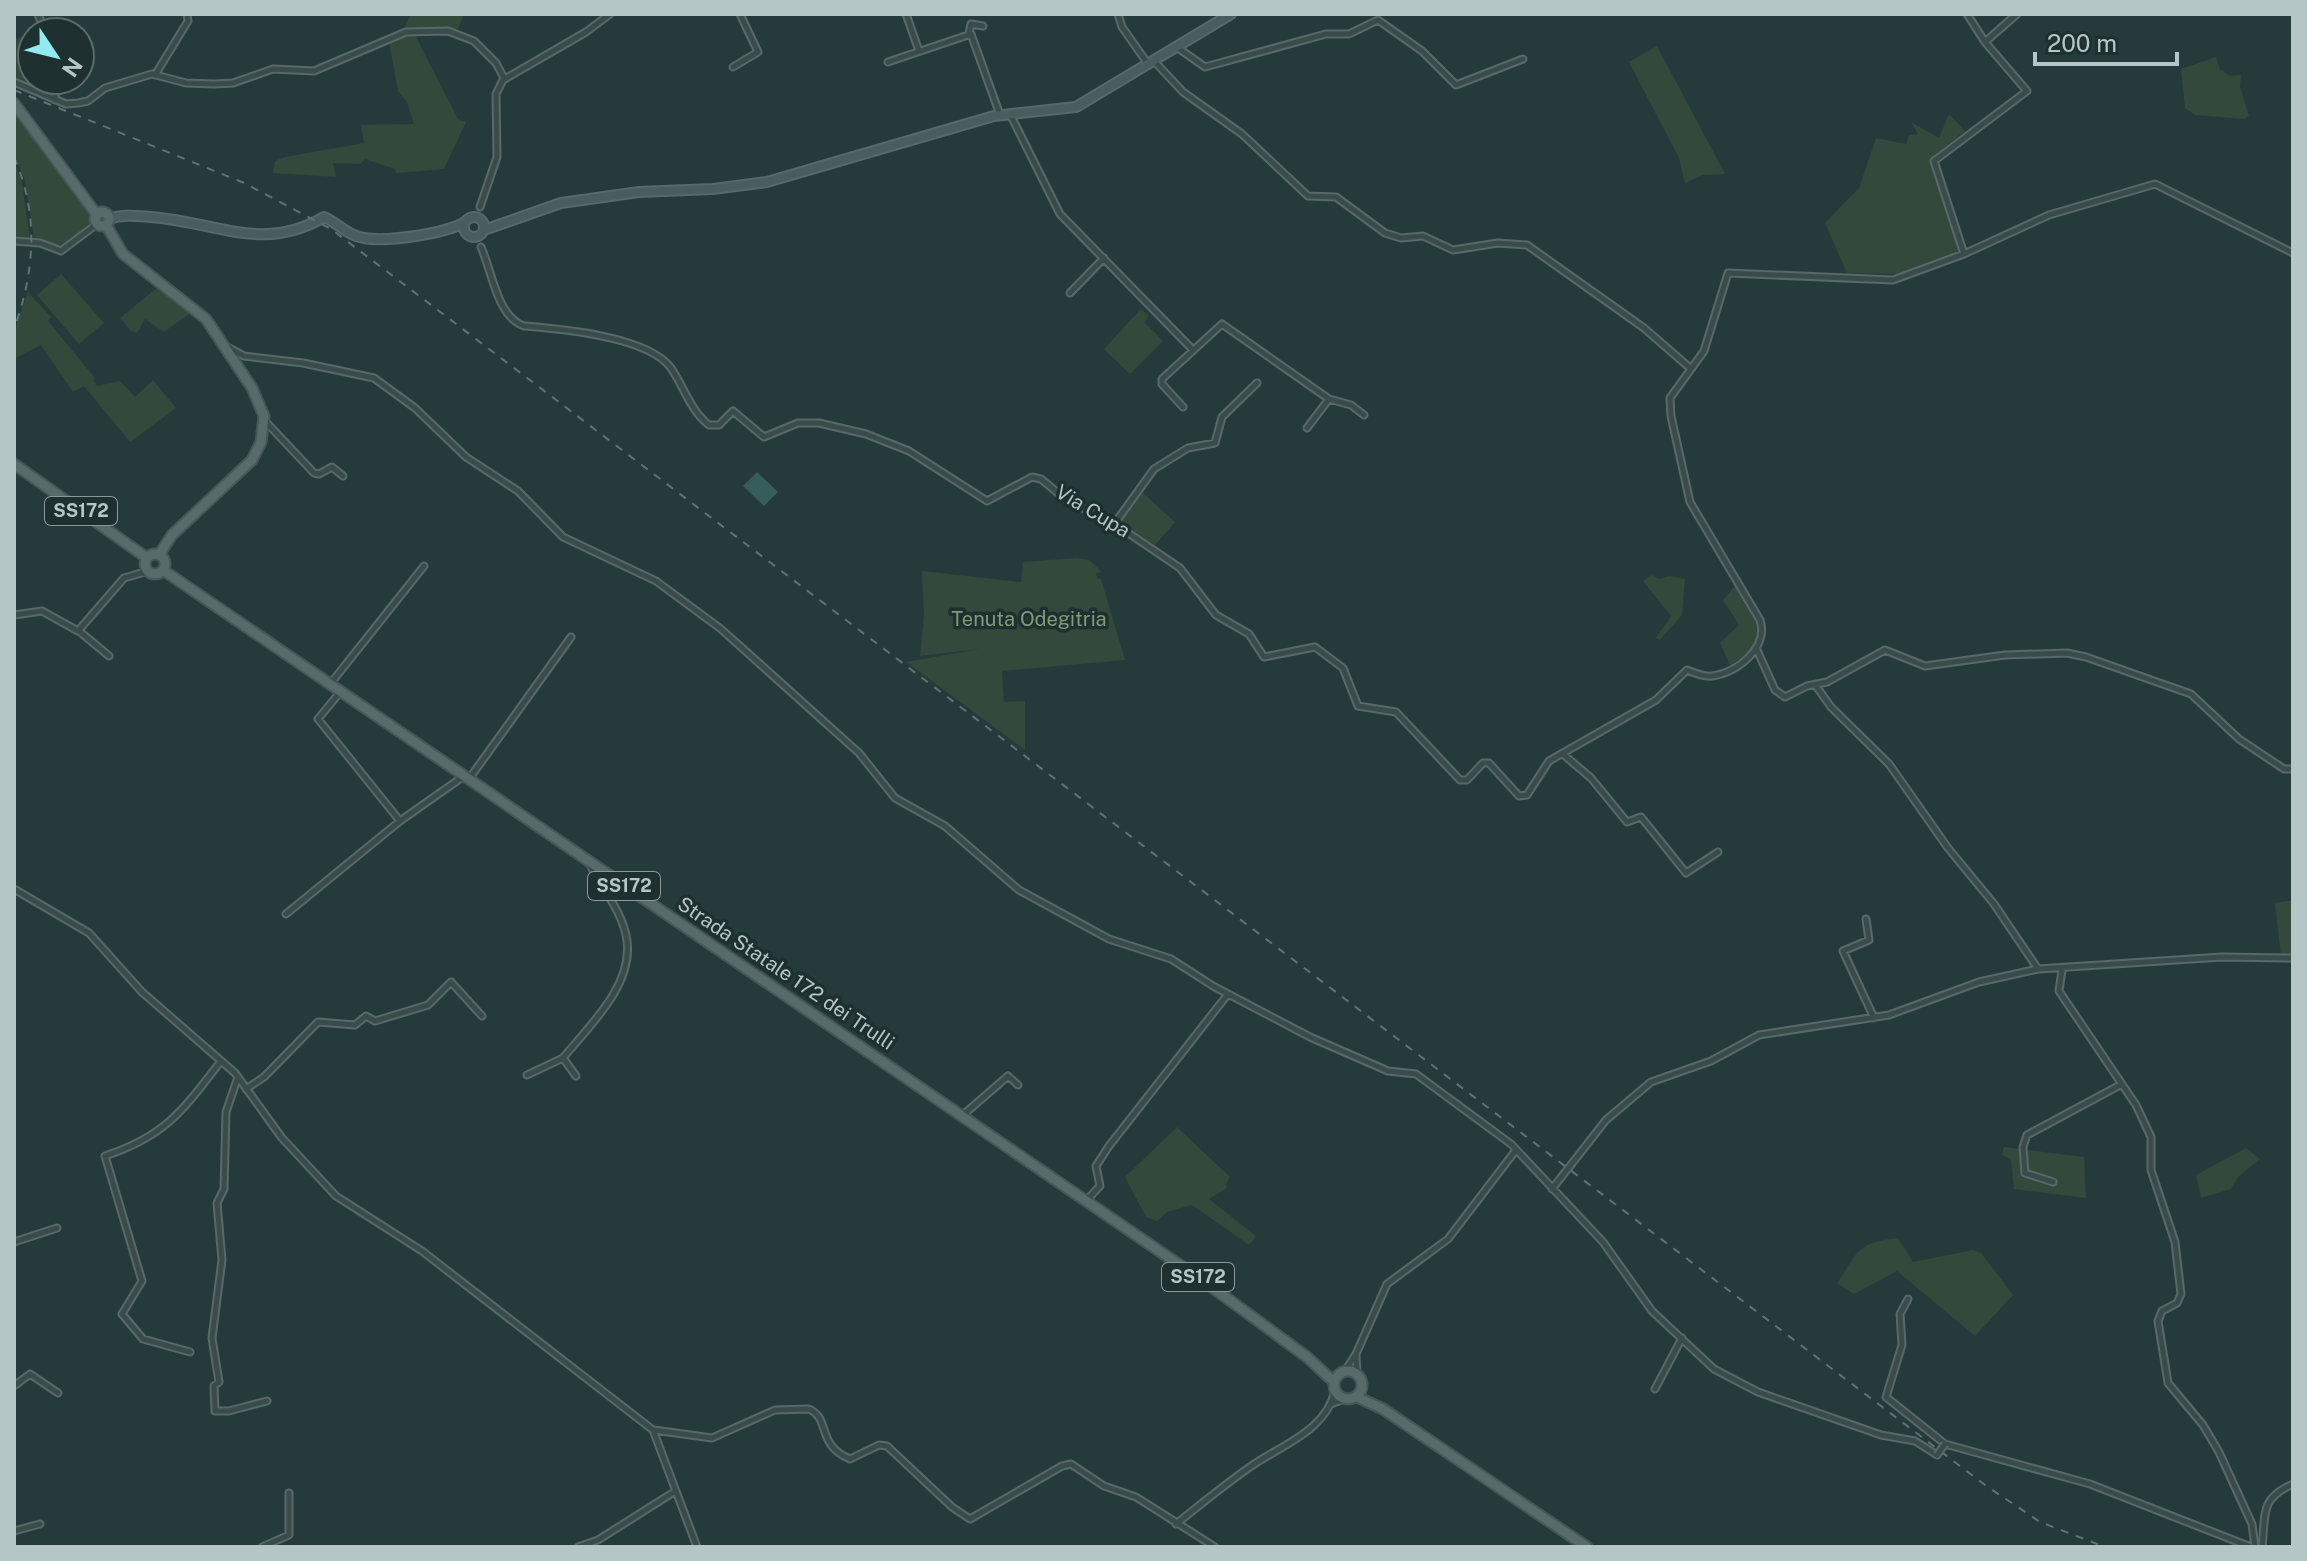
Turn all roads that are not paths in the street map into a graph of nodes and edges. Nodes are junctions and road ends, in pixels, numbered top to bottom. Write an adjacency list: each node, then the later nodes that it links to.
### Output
1 (187, 14): 18 (street)
2 (610, 14): 19 (street)
3 (740, 14): 17 (street)
4 (906, 14): 13 (street)
5 (1118, 14): 16 (street)
6 (1231, 14): 12 (street)
7 (1967, 14): 11 (street)
8 (2017, 14): 11 (street)
9 (983, 26): 10 (street)
10 (969, 33): 13 (street); 25 (street)
11 (1985, 42): 32 (street)
12 (1178, 48): 14 (street); 16 (street)
13 (919, 51): 15 (street)
14 (1523, 59)
15 (888, 62)
16 (1151, 63): 24 (street); 37 (street)
17 (733, 67)
18 (155, 75): 19 (street); 22 (street)
19 (502, 81): 26 (street)
20 (14, 82): 22 (street)
21 (55, 96): 22 (street)
22 (55, 100)
23 (14, 103): 27 (main road)
24 (1010, 114): 25 (street); 33 (street)
25 (1000, 116): 28 (street)
26 (480, 207): 28 (street)
27 (102, 221): 28 (street); 29 (street); 35 (main road)
28 (475, 226): 30 (street)
29 (14, 241)
30 (481, 247): 46 (street, Via Cupa)
31 (2293, 253): 32 (street)
32 (1964, 254): 37 (street)
33 (1104, 258): 34 (street); 36 (street)
34 (1070, 293)
35 (226, 346): 42 (main road); 72 (street)
36 (1193, 350): 39 (street); 40 (street)
37 (1690, 368): 55 (street)
38 (1257, 383): 46 (street)
39 (1329, 399): 41 (street); 43 (street)
40 (1183, 407)
41 (1364, 415)
42 (264, 419): 45 (street); 47 (main road)
43 (1307, 428)
44 (14, 464): 48 (main road, SS172)
45 (343, 476)
46 (1114, 523): 60 (street, Via Cupa)
47 (159, 555): 48 (main road); 50 (main road)
48 (147, 558): 51 (main road)
49 (424, 566): 57 (street)
50 (163, 570): 51 (main road); 57 (main road, Strada Statale 172 dei Trulli / SS172)
51 (148, 571): 53 (street)
52 (14, 615): 53 (street)
53 (78, 631): 56 (street)
54 (571, 637): 62 (street)
55 (1757, 650): 58 (street); 60 (street)
56 (109, 656)
57 (331, 683): 59 (main road, Strada Statale 172 dei Trulli / SS172)
58 (1816, 686): 61 (street); 70 (street)
59 (341, 690): 62 (main road, Strada Statale 172 dei Trulli / SS172); 63 (street)
60 (1564, 755): 64 (street)
61 (2293, 769)
62 (467, 777): 63 (street); 65 (main road, Strada Statale 172 dei Trulli / SS172)
63 (400, 821): 67 (street)
64 (1718, 852)
65 (588, 862): 75 (street); 83 (main road, Strada Statale 172 dei Trulli / SS172)
66 (14, 889): 76 (street)
67 (286, 914)
68 (1866, 919): 74 (street)
69 (2293, 958): 71 (street)
70 (2038, 969): 71 (street); 74 (street)
71 (2062, 970): 80 (street)
72 (1228, 994): 84 (street); 87 (street)
73 (482, 1016): 82 (street)
74 (1874, 1018): 86 (street)
75 (563, 1058): 77 (street); 78 (street)
76 (221, 1061): 79 (street); 92 (street)
77 (527, 1075)
78 (576, 1076)
79 (238, 1077): 82 (street); 103 (street)
80 (2122, 1084): 85 (street); 118 (street)
81 (1018, 1085): 83 (street)
82 (246, 1089): 105 (street)
83 (963, 1115): 87 (main road, Strada Statale 172 dei Trulli / SS172)
84 (1516, 1150): 86 (street); 93 (street)
85 (2053, 1182)
86 (1552, 1189): 91 (street)
87 (1086, 1201): 94 (main road, Strada Statale 172 dei Trulli / SS172)
88 (57, 1228): 89 (street)
89 (14, 1242)
90 (1908, 1299): 106 (street)
91 (1682, 1338): 99 (street); 106 (street, bridge)
92 (190, 1352)
93 (1356, 1354): 95 (street); 96 (street)
94 (1307, 1357): 95 (main road, Strada Statale 172 dei Trulli); 98 (main road, Strada Statale 172 dei Trulli / SS172)
95 (1343, 1371): 96 (main road, Strada Statale 172 dei Trulli); 98 (main road)
96 (1357, 1373): 101 (main road)
97 (14, 1386): 100 (street)
98 (1334, 1386): 102 (main road, Strada Statale 172 dei Trulli); 104 (street)
99 (1655, 1389)
100 (58, 1393)
101 (1360, 1393): 102 (main road); 117 (main road)
102 (1344, 1399): 104 (street)
103 (267, 1401)
104 (1324, 1410): 111 (street)
105 (653, 1430): 108 (street); 111 (street)
106 (1945, 1444): 118 (street)
107 (2293, 1484): 119 (street)
108 (674, 1492): 114 (street); 115 (street)
109 (289, 1493): 113 (street)
110 (40, 1524): 112 (street)
111 (1176, 1524): 116 (street)
112 (14, 1531)
113 (262, 1547)
114 (578, 1547)
115 (697, 1547)
116 (1215, 1547)
117 (1587, 1547)
118 (2253, 1547)
119 (2262, 1547)

